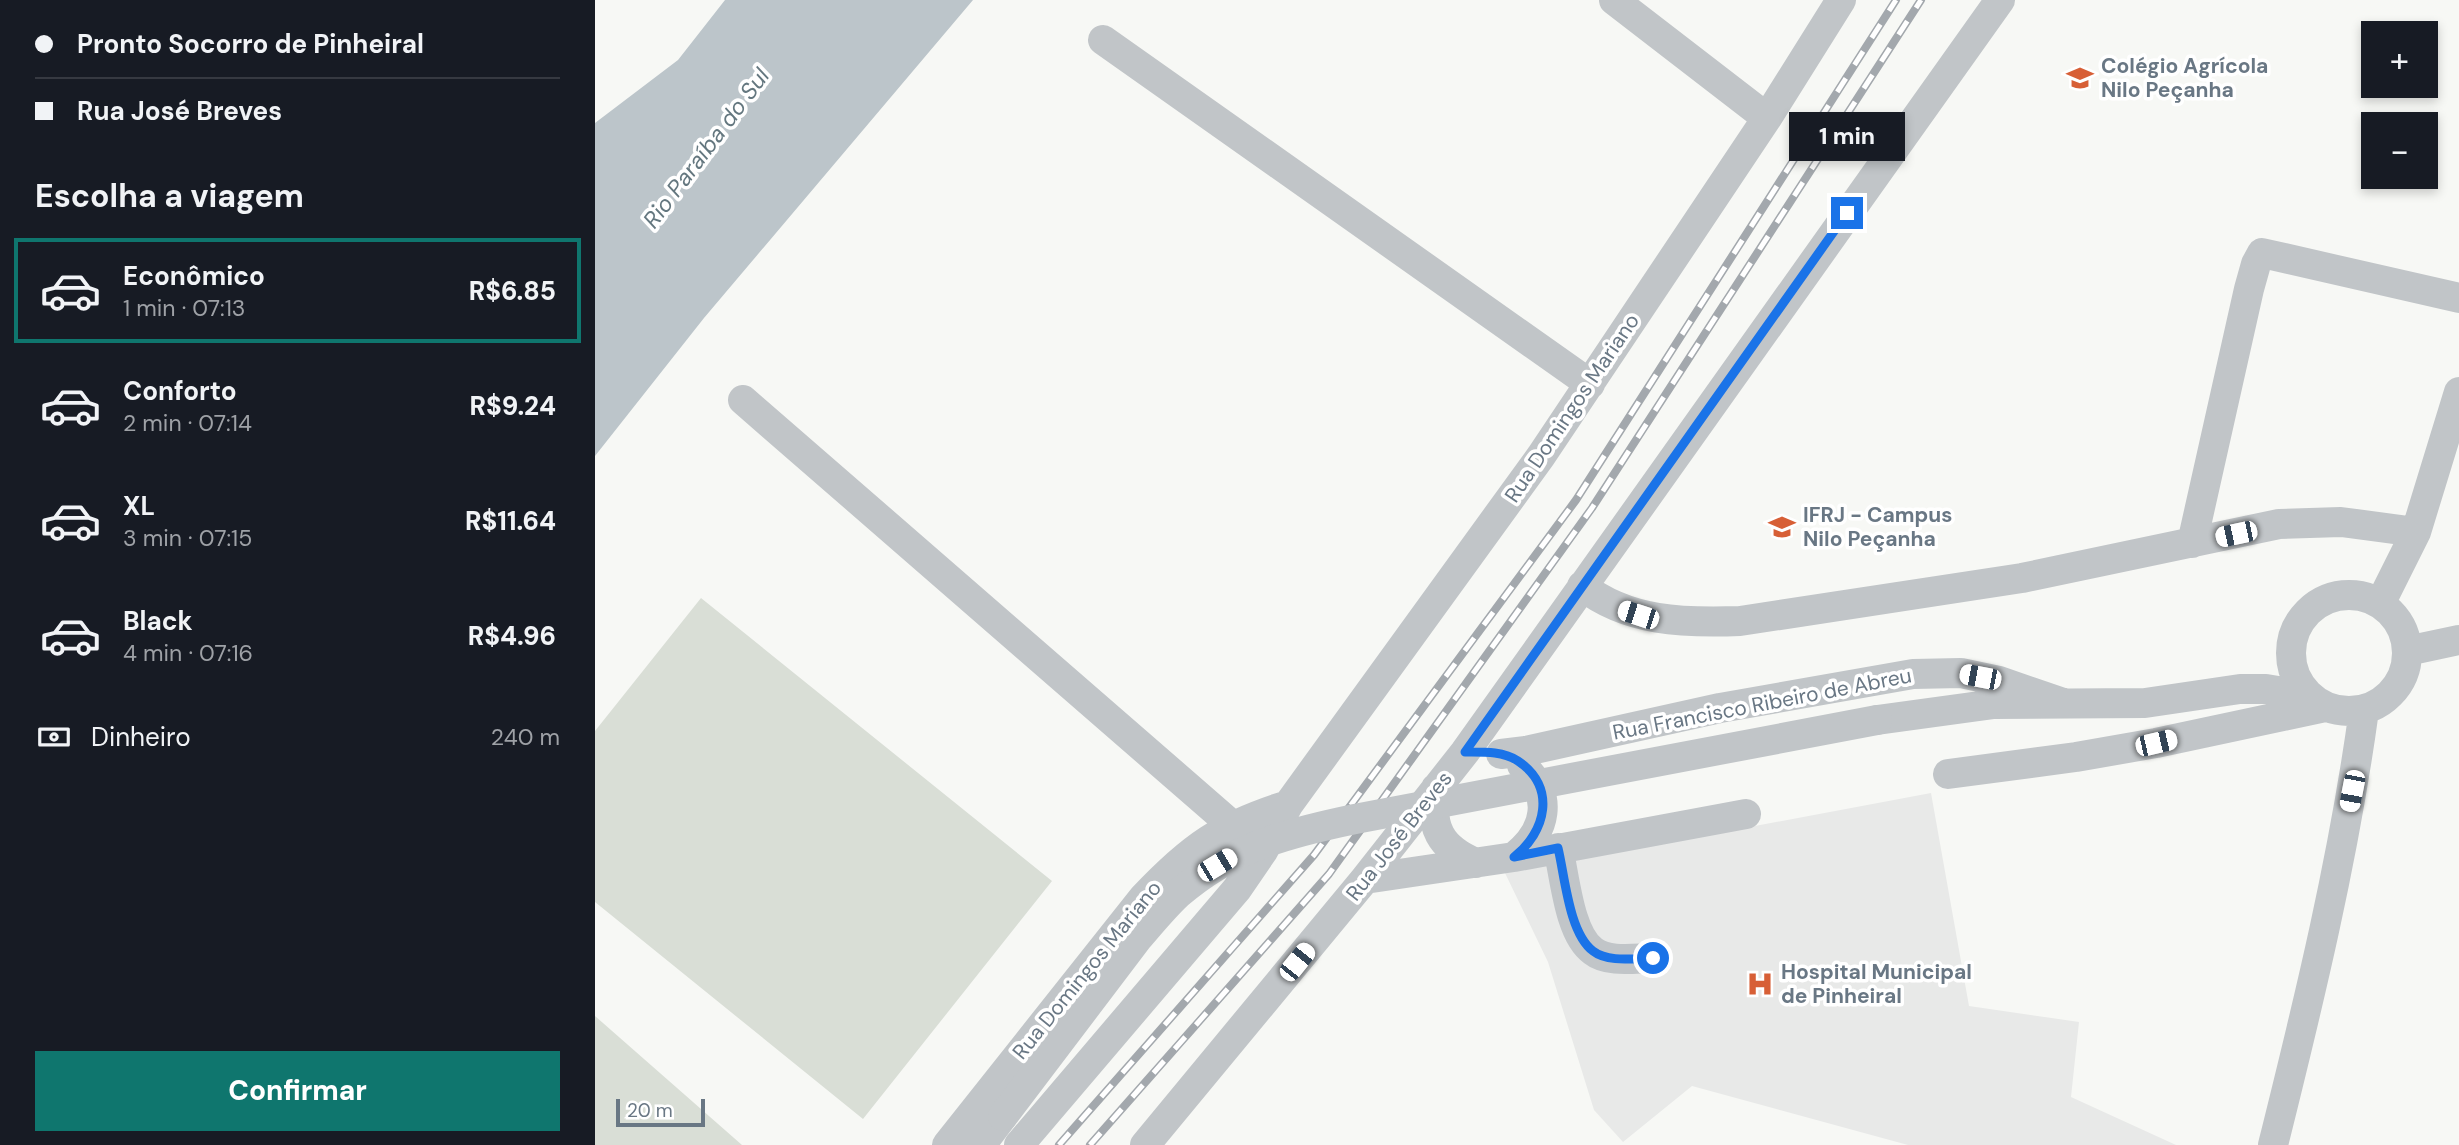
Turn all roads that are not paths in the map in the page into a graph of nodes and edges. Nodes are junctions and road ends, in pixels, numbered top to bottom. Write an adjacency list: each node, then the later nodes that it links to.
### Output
1 (1614, 0): 5 (street)
2 (1841, 0): 5 (street, Rua Domingos Mariano)
3 (2000, 0): 12 (street, Rua José Breves)
4 (1103, 40): 7 (street)
5 (1767, 118): 7 (street, Rua Domingos Mariano)
6 (2459, 298): 11 (street)
7 (1590, 384): 25 (street, Rua Domingos Mariano)
8 (2459, 392): 10 (street)
9 (743, 400): 27 (street)
10 (2416, 533): 11 (street); 13 (street)
11 (2192, 543): 12 (street)
12 (1582, 586): 21 (street, Rua José Breves)
13 (2381, 604): 15 (street); 16 (street)
14 (2459, 640): 16 (street)
15 (2291, 642): 17 (street); 18 (street)
16 (2407, 651): 20 (street)
17 (2241, 689): 18 (street); 19 (street)
18 (2317, 701): 20 (street); 23 (street)
19 (2063, 703): 22 (street, Rua Francisco Ribeiro de Abreu); 34 (street, bridge)
20 (2364, 710): 37 (street)
21 (1465, 752): 22 (street); 24 (street, Rua José Breves)
22 (1501, 754): 29 (street)
23 (1948, 774)
24 (1436, 788): 30 (street); 31 (street, Rua José Breves)
25 (1288, 805): 27 (street, Rua Domingos Mariano); 35 (street, Rua Domingos Mariano)
26 (1746, 814): 28 (street)
27 (1233, 826): 33 (street, Rua Domingos Mariano)
28 (1558, 848): 29 (street); 32 (street)
29 (1514, 857): 30 (street)
30 (1476, 863): 31 (street)
31 (1365, 879): 36 (street, Rua José Breves)
32 (1653, 958)
33 (947, 1145)
34 (981, 1145)
35 (1019, 1145)
36 (1145, 1145)
37 (2273, 1145)

